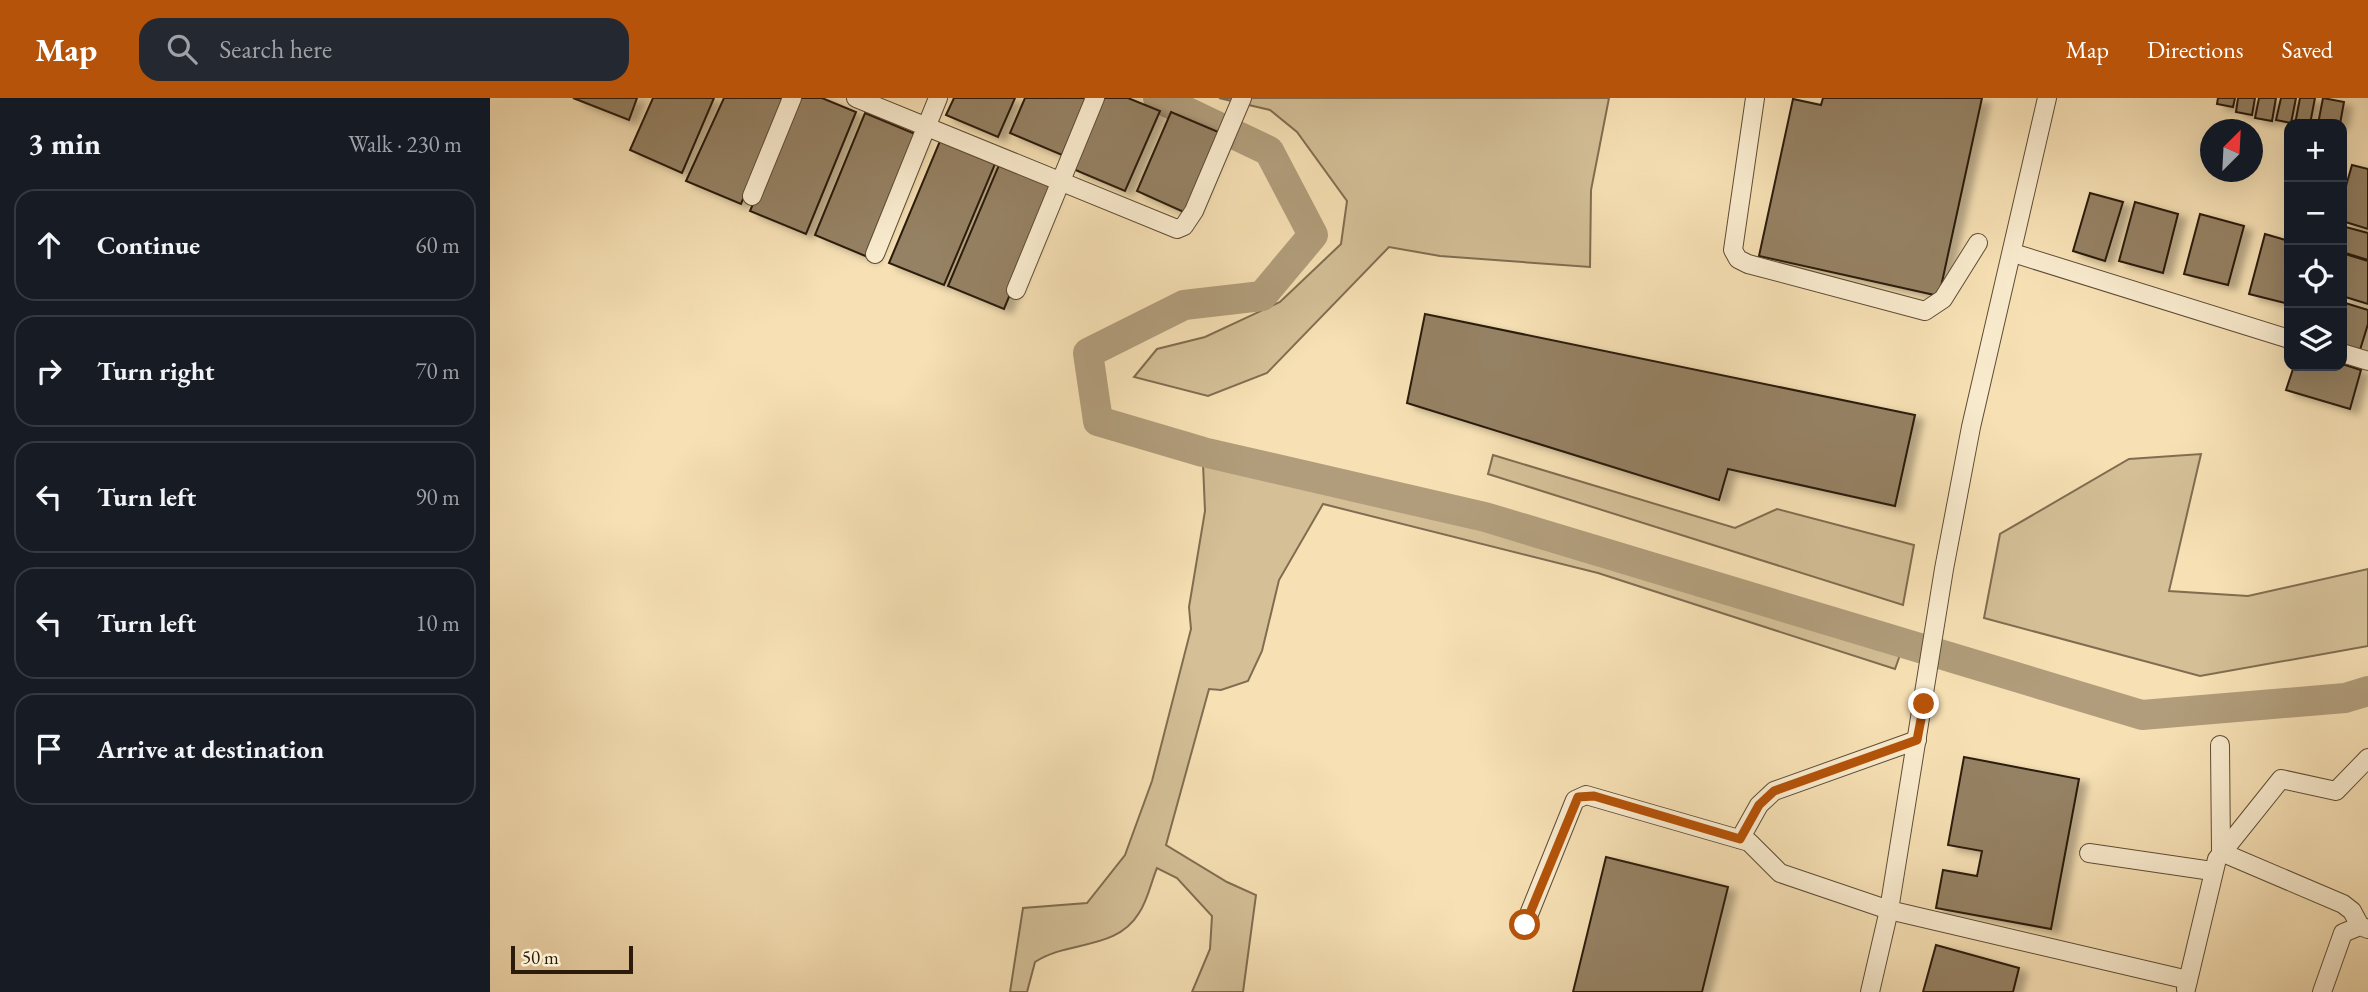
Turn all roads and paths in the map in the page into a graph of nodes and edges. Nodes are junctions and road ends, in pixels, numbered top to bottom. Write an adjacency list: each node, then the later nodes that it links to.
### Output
1 (792, 98): 10 (street)
2 (856, 98): 8 (street)
3 (938, 98): 8 (street)
4 (1094, 98): 9 (street)
5 (1242, 98): 9 (street)
6 (1755, 98): 11 (street)
7 (2048, 98): 12 (street)
8 (926, 127): 9 (street); 13 (street)
9 (1059, 183): 14 (street)
10 (752, 196)
11 (1979, 243)
12 (2013, 253): 15 (street); 18 (street)
13 (875, 254)
14 (1016, 290)
15 (2284, 337)
16 (2347, 354): 17 (street)
17 (2368, 360)
18 (1917, 740): 21 (street); 25 (street)
19 (2220, 745): 22 (street)
20 (2368, 758): 22 (street)
21 (1740, 839): 25 (street); 26 (street)
22 (2221, 852): 24 (street); 27 (street)
23 (2089, 853): 24 (street)
24 (2213, 871): 28 (street)
25 (1889, 910): 28 (street); 29 (street)
26 (1525, 925)
27 (2364, 928): 30 (street)
28 (2187, 986)
29 (1870, 992)
30 (2322, 992)

